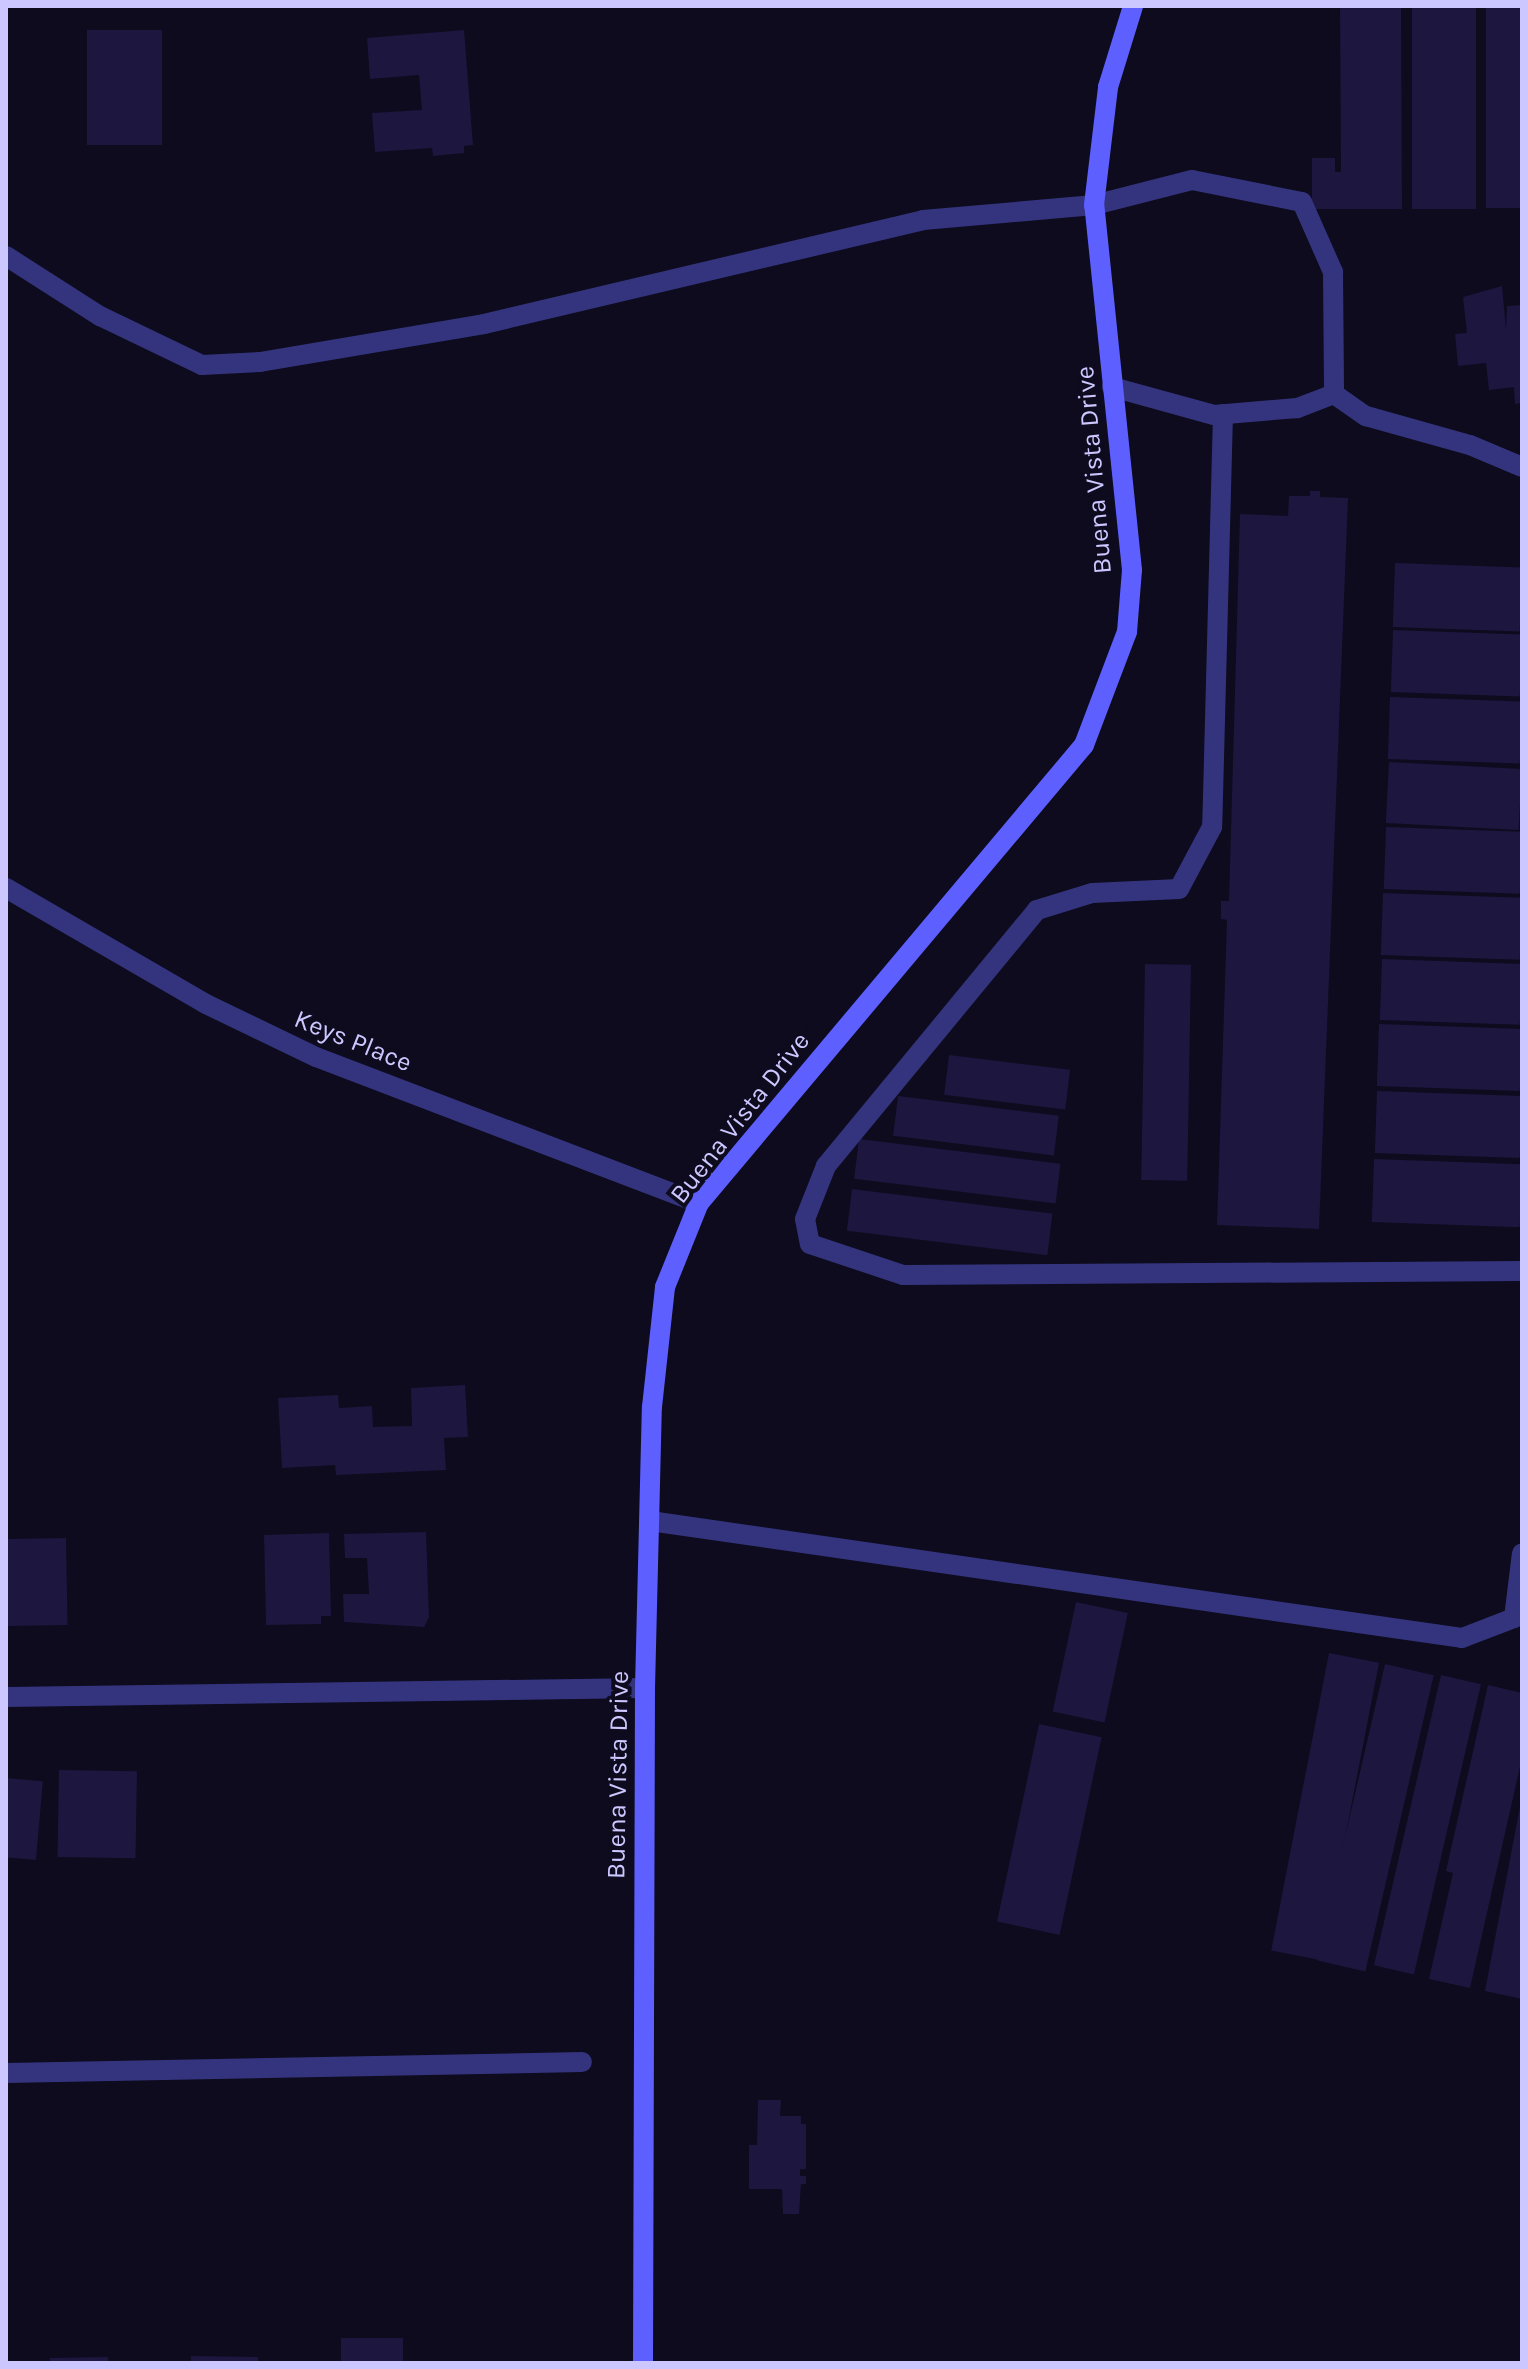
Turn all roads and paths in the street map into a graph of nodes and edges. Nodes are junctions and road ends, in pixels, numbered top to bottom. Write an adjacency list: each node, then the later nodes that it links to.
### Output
1 (1133, 6): 2 (street, Buena Vista Drive)
2 (1094, 205): 3 (street); 4 (street, Buena Vista Drive); 5 (street)
3 (6, 256)
4 (1112, 387): 6 (street); 9 (street, Buena Vista Drive)
5 (1334, 394): 6 (street); 7 (street)
6 (1223, 414): 10 (street)
7 (1522, 467)
8 (6, 888): 9 (street, Keys Place)
9 (699, 1203): 11 (street, Buena Vista Drive)
10 (1522, 1271)
11 (650, 1521): 12 (street); 13 (street, Buena Vista Drive)
12 (1522, 1553)
13 (645, 1688): 14 (street); 17 (street, Buena Vista Drive)
14 (6, 1697)
15 (582, 2062): 16 (street)
16 (6, 2073)
17 (643, 2363)

